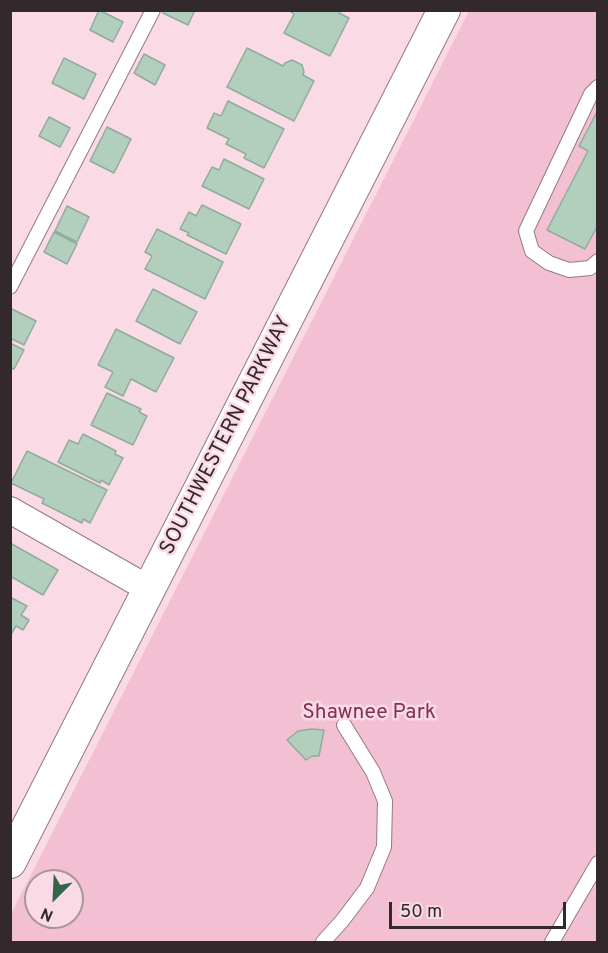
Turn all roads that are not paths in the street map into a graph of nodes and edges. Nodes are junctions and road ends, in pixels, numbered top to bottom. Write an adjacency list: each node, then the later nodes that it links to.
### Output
1 (153, 10): 5 (lane)
2 (444, 10): 7 (street, SOUTHWESTERN PARKWAY)
3 (597, 87): 4 (lane)
4 (597, 261)
5 (10, 287)
6 (10, 510): 7 (street)
7 (149, 590): 9 (street, SOUTHWESTERN PARKWAY)
8 (344, 725): 11 (lane)
9 (10, 862)
10 (597, 863): 12 (lane)
11 (323, 942)
12 (552, 942)

